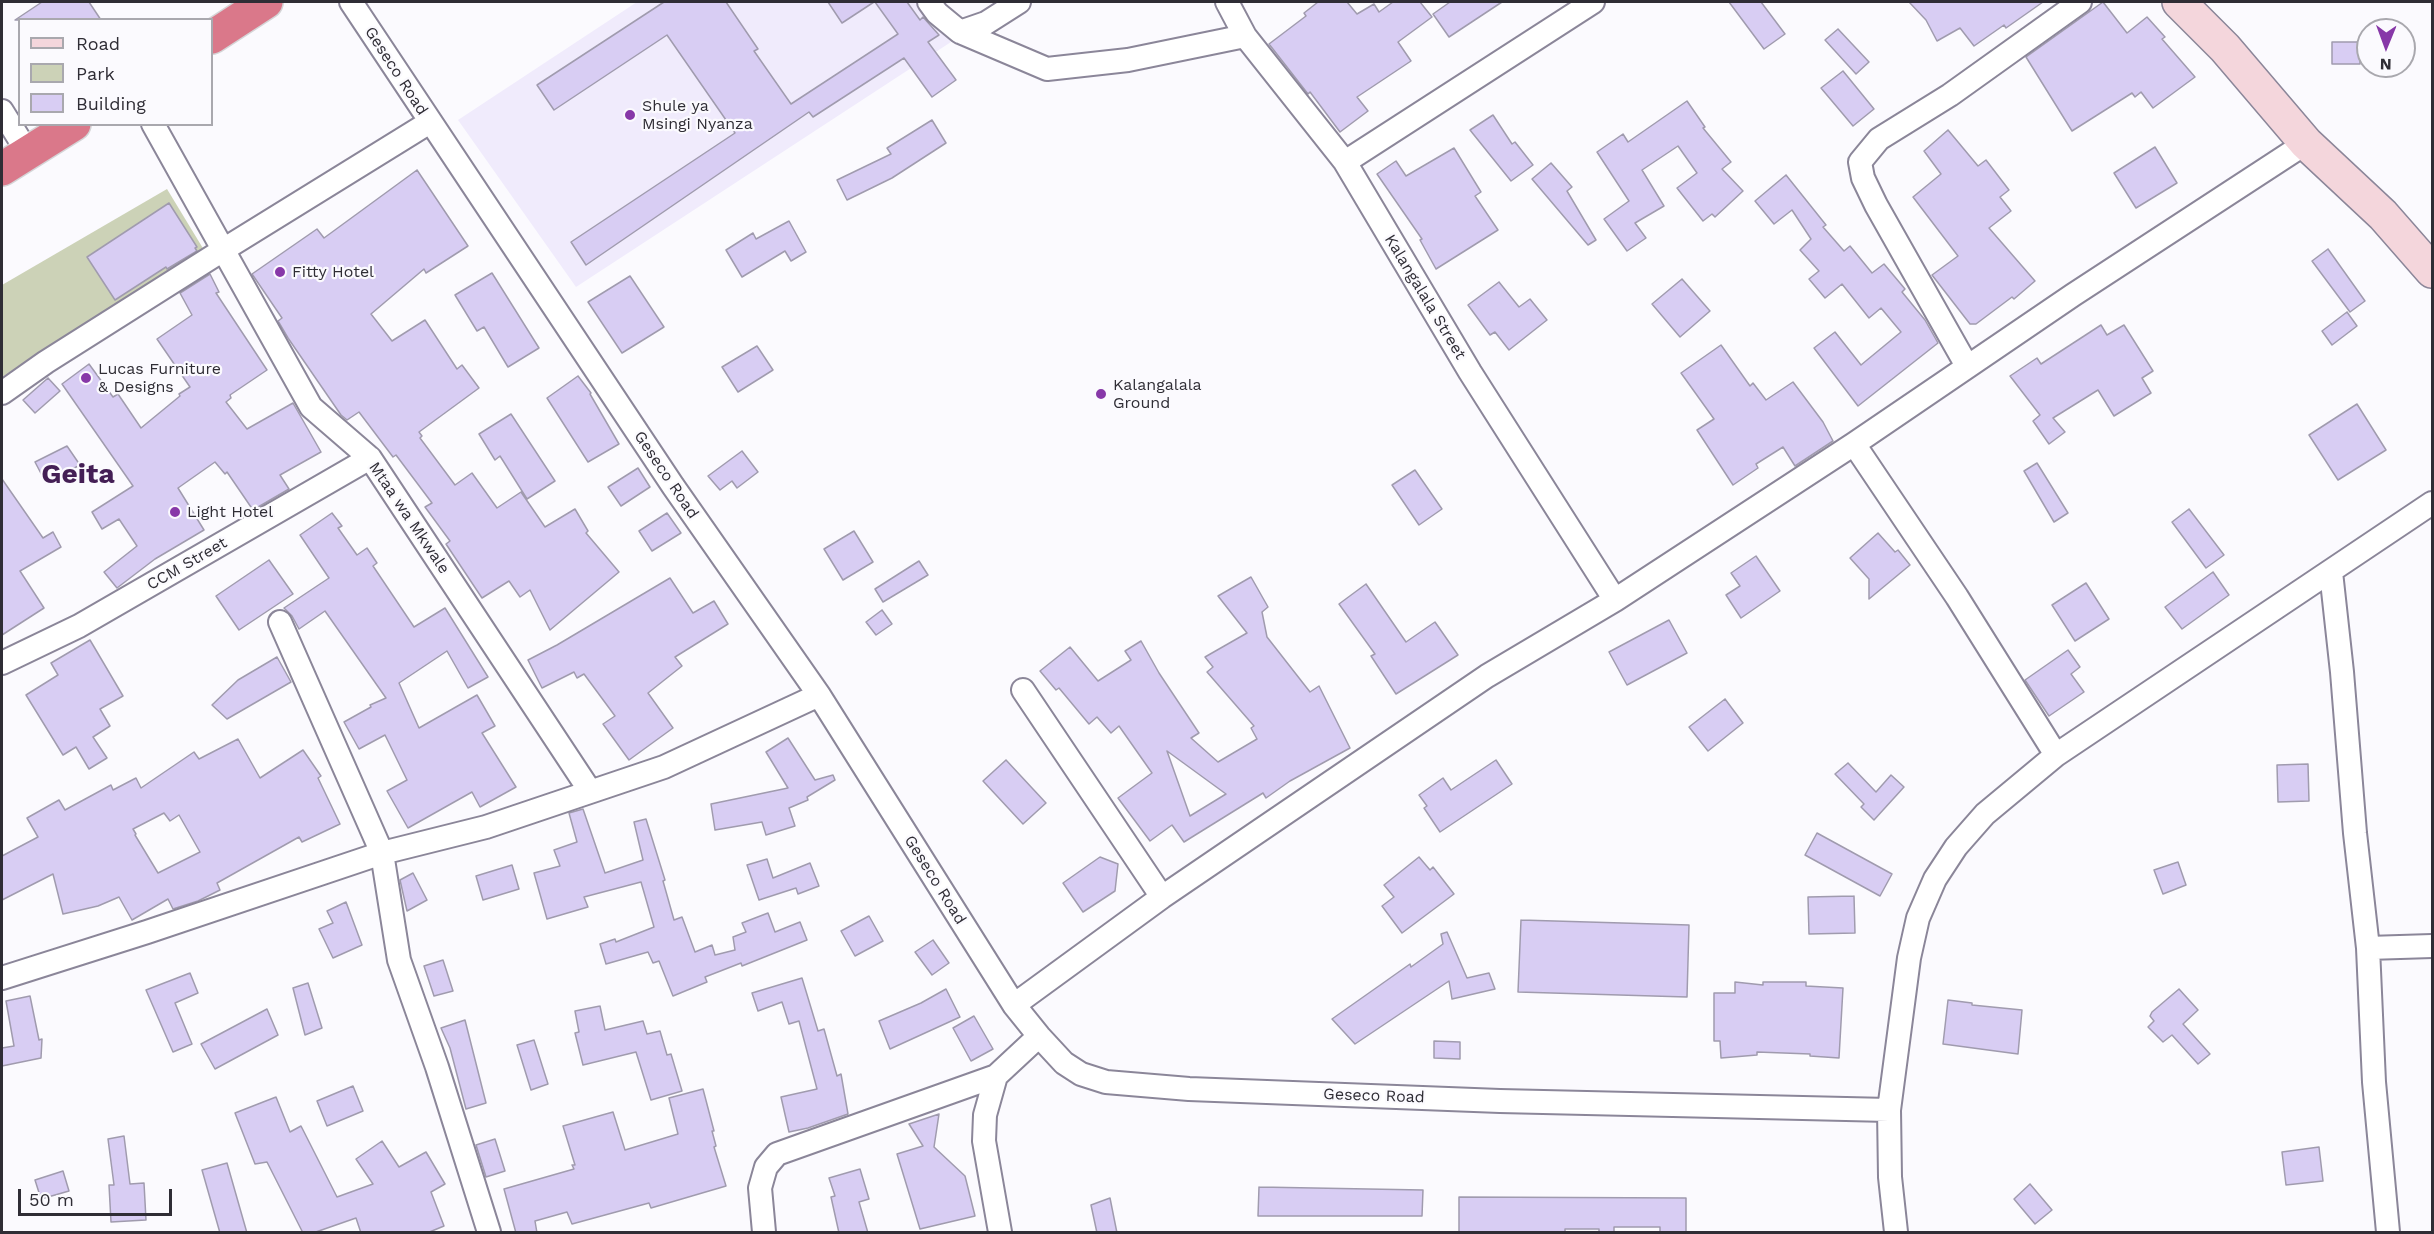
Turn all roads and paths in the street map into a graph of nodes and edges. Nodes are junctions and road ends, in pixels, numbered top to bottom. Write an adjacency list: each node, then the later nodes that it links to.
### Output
1 (266, 2): 10 (highway)
2 (351, 2): 13 (street, Geseco Road)
3 (929, 2): 9 (street)
4 (1019, 2): 9 (street)
5 (1227, 2): 11 (street, Kalangalala Street)
6 (1593, 2): 18 (street)
7 (2080, 2): 21 (street)
8 (2179, 2): 16 (street)
9 (960, 32): 11 (street)
10 (213, 36)
11 (1245, 36): 18 (street, Kalangalala Street)
12 (2, 111): 17 (street)
13 (430, 122): 19 (street); 31 (street, Geseco Road)
14 (71, 126): 17 (highway)
15 (154, 126): 19 (street, Mtaa wa Mkwale)
16 (2306, 143): 20 (street); 21 (street)
17 (15, 161)
18 (1345, 162): 27 (street, Kalangalala Street)
19 (223, 250): 22 (street); 24 (street, Mtaa wa Mkwale)
20 (2433, 272)
21 (1967, 366): 23 (street)
22 (2, 393)
23 (1854, 444): 27 (street); 32 (street)
24 (370, 458): 29 (street, CCM Street); 33 (street, Mtaa wa Mkwale)
25 (2433, 503): 26 (street)
26 (2331, 572): 32 (street); 37 (street)
27 (1615, 600): 35 (street)
28 (280, 622): 34 (street)
29 (2, 663)
30 (1023, 690): 35 (street)
31 (819, 695): 33 (street); 39 (street, Geseco Road)
32 (2056, 755): 42 (street)
33 (590, 791): 34 (street)
34 (382, 853): 38 (street); 43 (street)
35 (1162, 897): 39 (street)
36 (2433, 946): 37 (street)
37 (2367, 948): 47 (street)
38 (2, 978)
39 (1014, 1005): 40 (street, Geseco Road)
40 (1039, 1036): 41 (street); 42 (street, Geseco Road)
41 (996, 1076): 44 (street); 45 (street)
42 (1889, 1110): 46 (street)
43 (488, 1232)
44 (764, 1233)
45 (1000, 1233)
46 (1896, 1233)
47 (2388, 1233)

